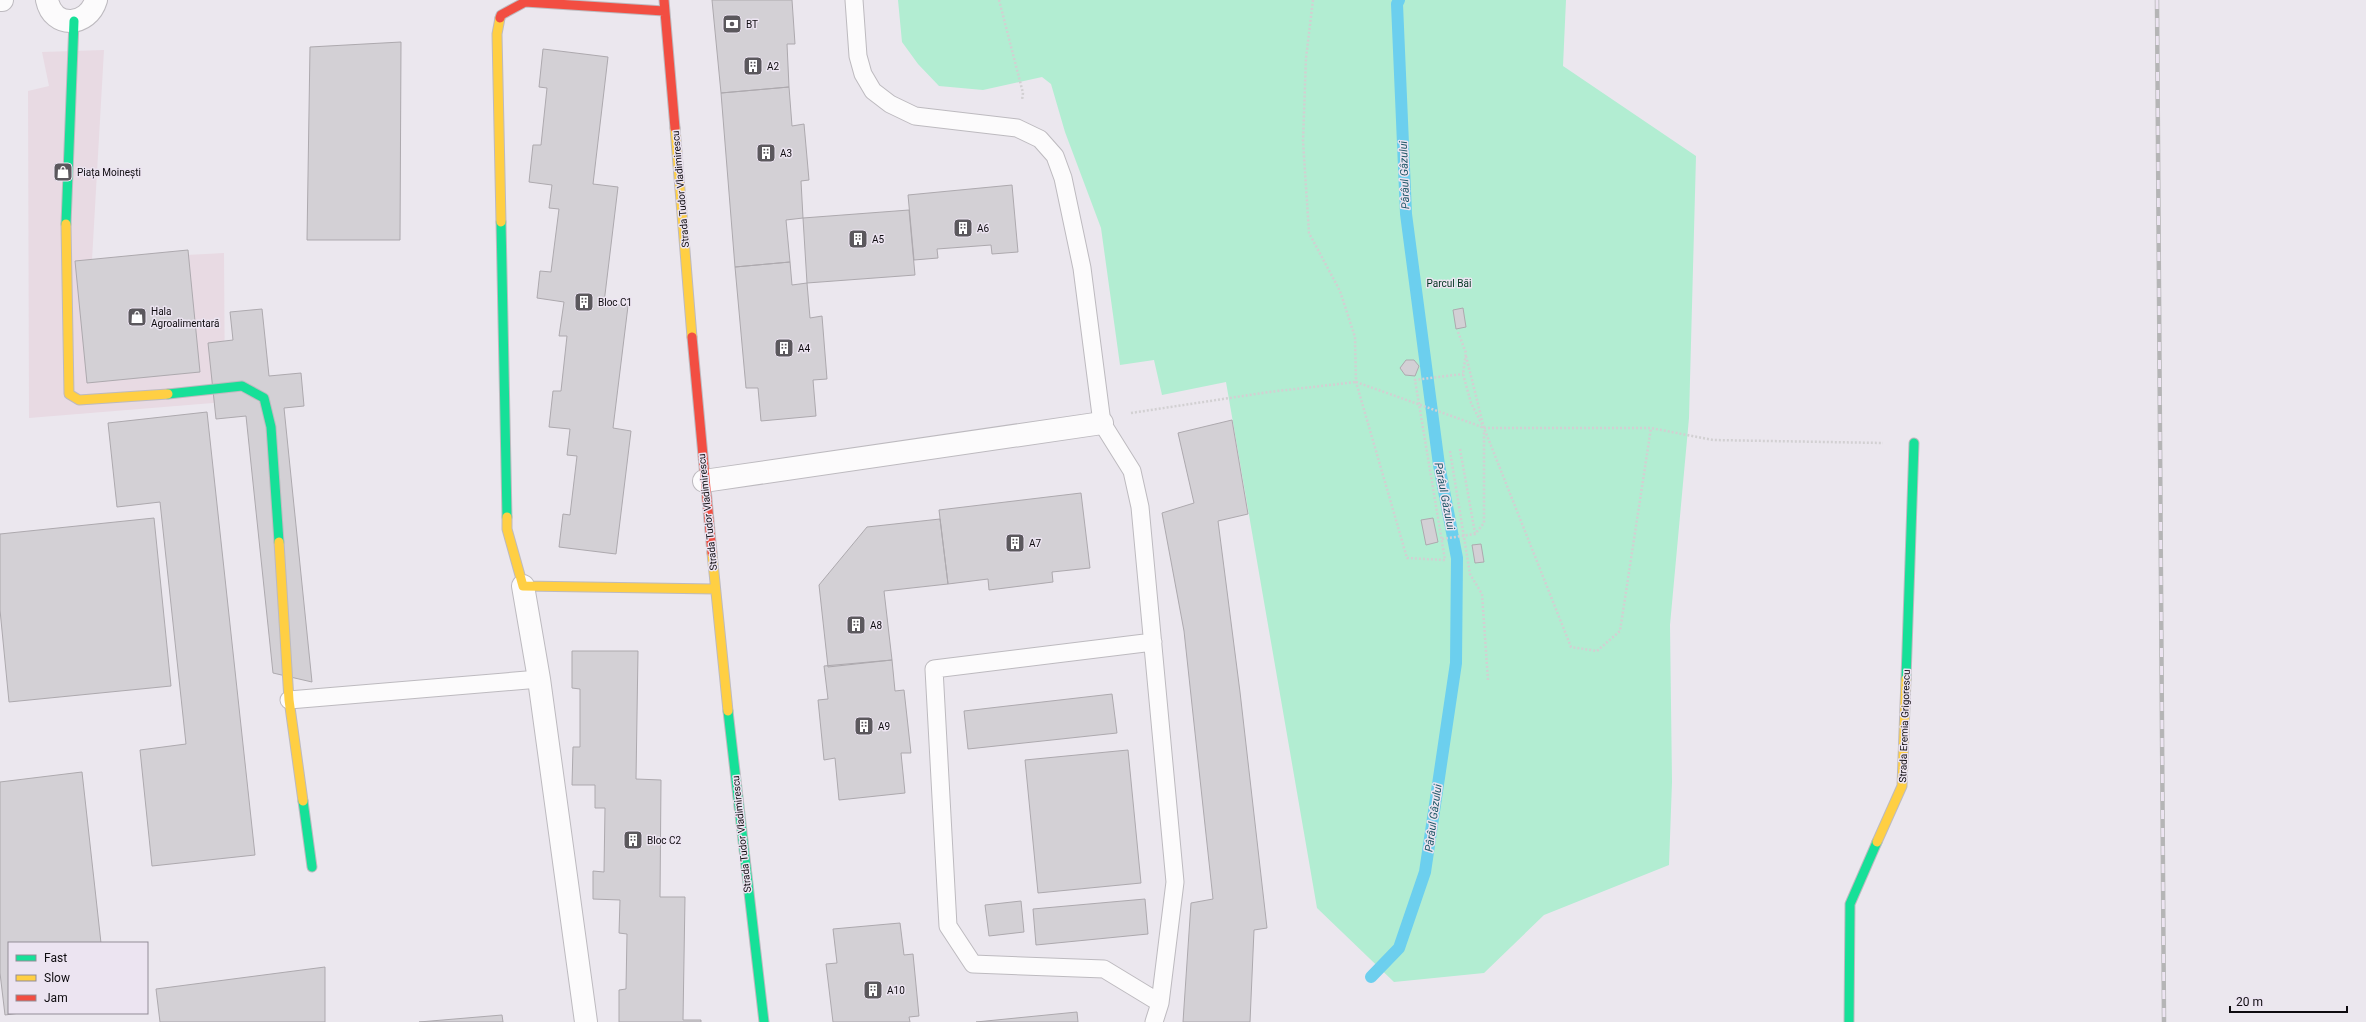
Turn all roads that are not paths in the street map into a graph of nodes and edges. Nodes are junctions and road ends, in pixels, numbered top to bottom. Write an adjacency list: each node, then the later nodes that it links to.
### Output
1 (48, 0): 6 (street)
2 (96, 0): 6 (street)
3 (664, 0): 5 (street, Strada Tudor Vladimirescu)
4 (854, 0): 7 (lane)
5 (664, 12): 9 (street, Strada Tudor Vladimirescu); 10 (street)
6 (74, 21): 14 (street)
7 (1102, 420): 9 (street); 12 (lane)
8 (1914, 443): 20 (street, Strada Eremia Grigorescu)
9 (704, 481): 11 (street, Strada Tudor Vladimirescu)
10 (523, 586): 11 (street); 13 (street)
11 (715, 589): 18 (street, Strada Tudor Vladimirescu)
12 (1153, 642): 16 (lane); 16 (lane)
13 (539, 678): 14 (lane); 17 (street)
14 (289, 700): 15 (street)
15 (312, 867)
16 (1160, 1003): 19 (lane)
17 (586, 1022)
18 (764, 1022)
19 (1154, 1022)
20 (1849, 1022)

